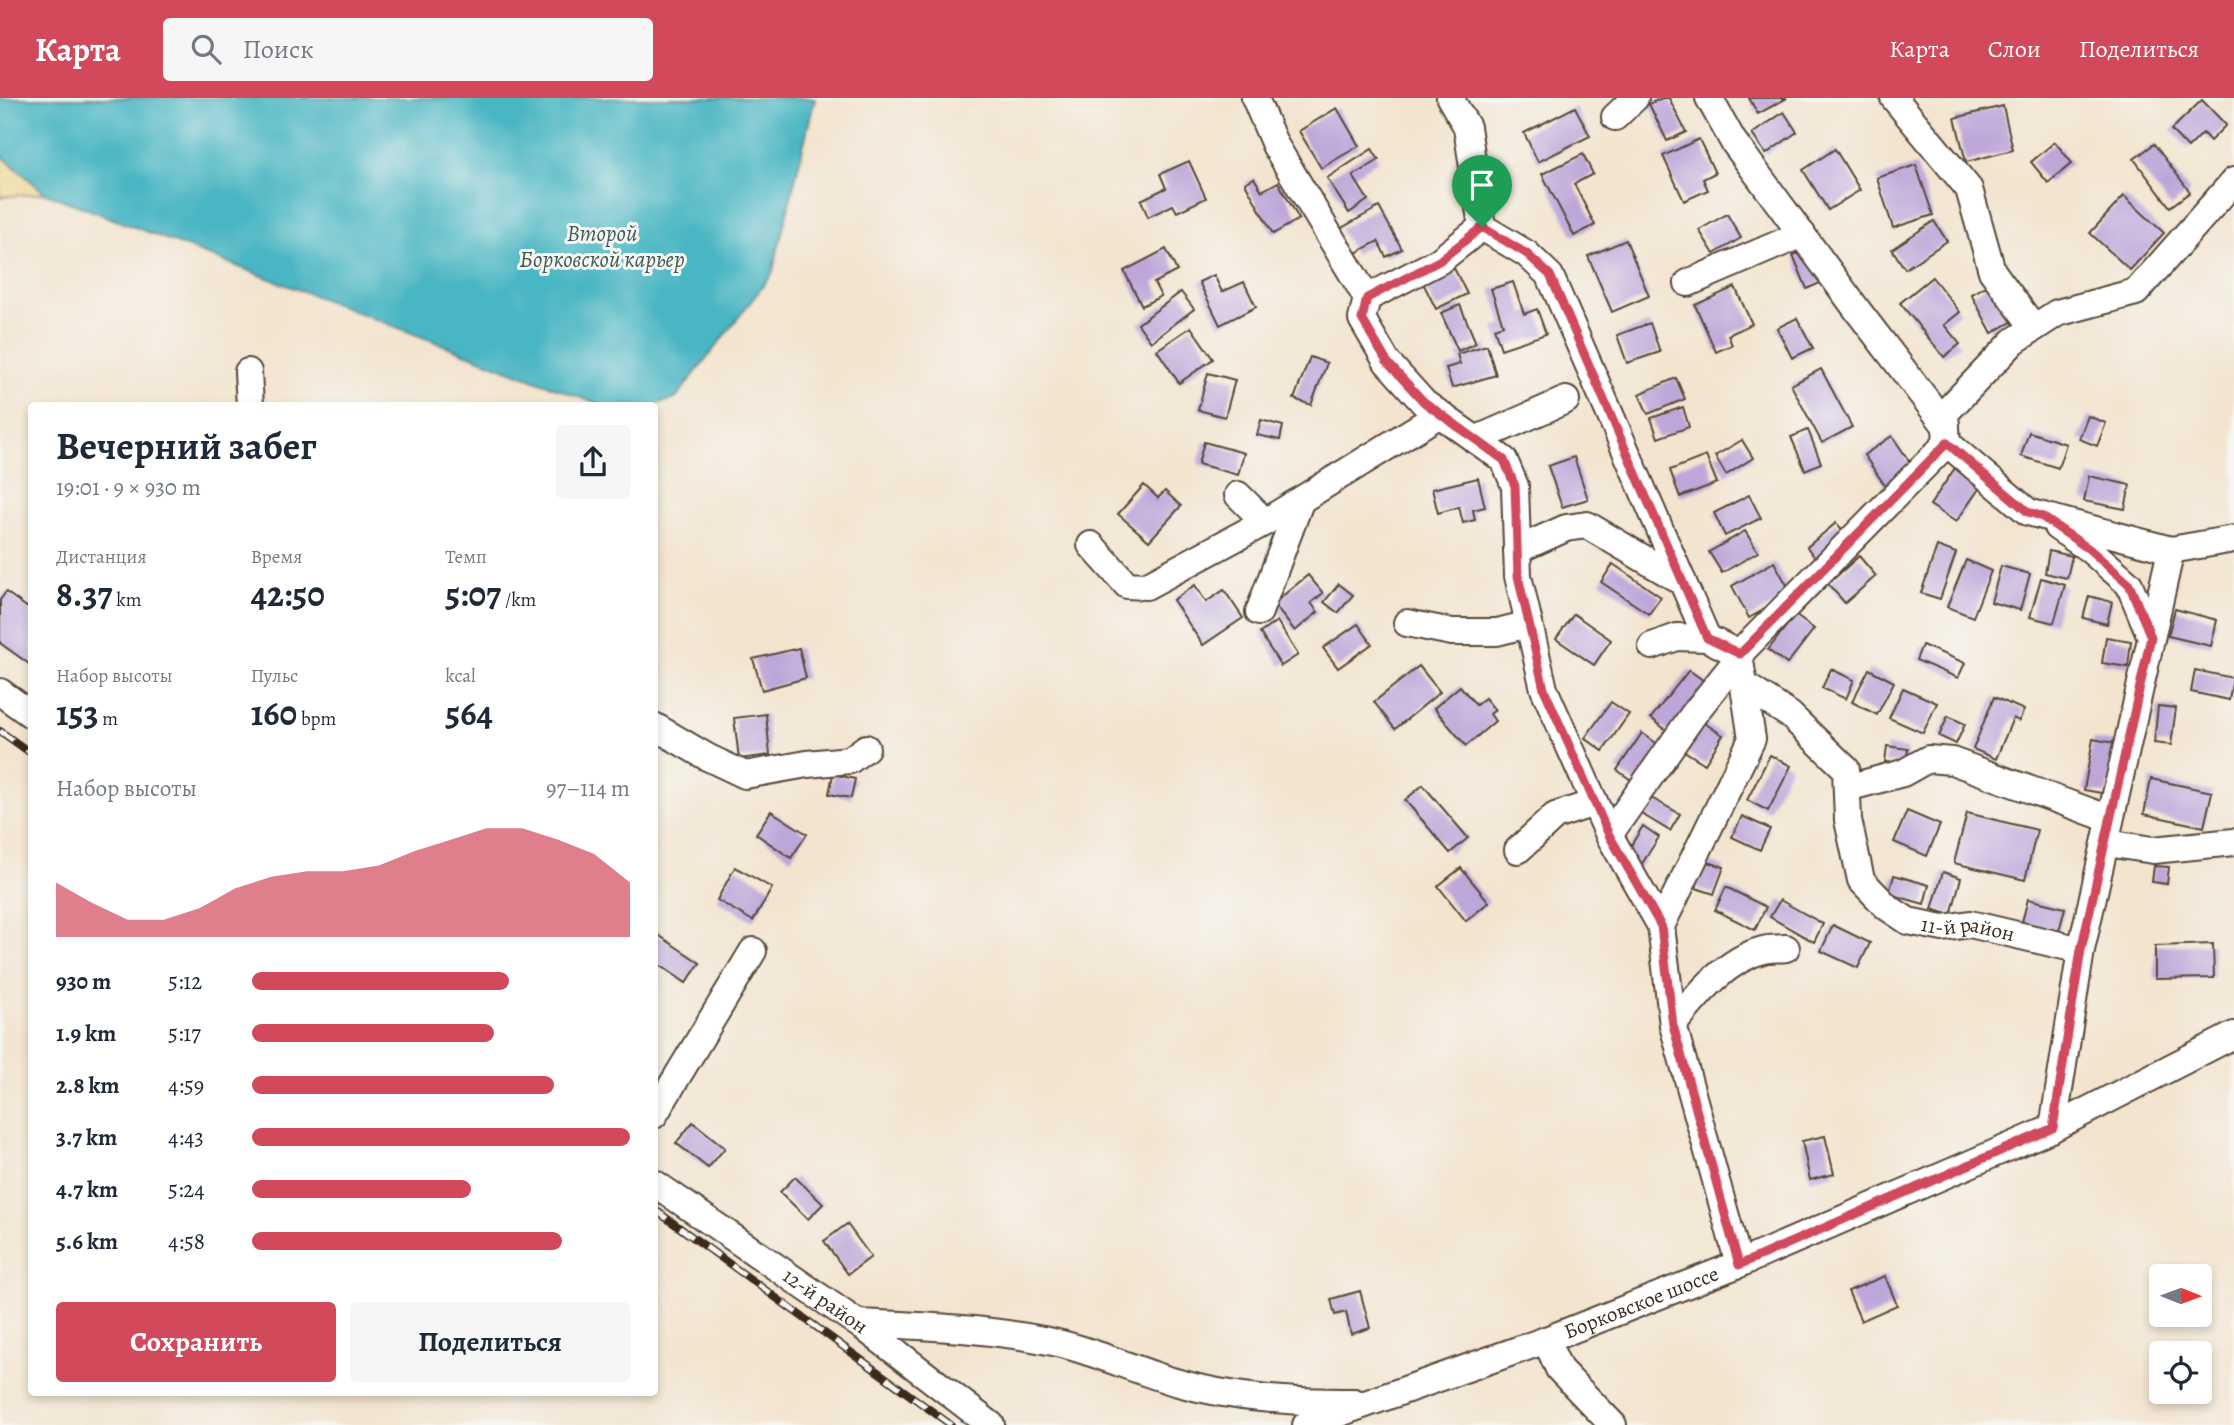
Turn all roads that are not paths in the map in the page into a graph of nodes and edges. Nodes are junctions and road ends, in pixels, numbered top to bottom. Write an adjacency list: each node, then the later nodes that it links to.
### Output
1 (1255, 98): 11 (street)
2 (1450, 98): 8 (street)
3 (1635, 98): 6 (street)
4 (1709, 98): 9 (street)
5 (1894, 98): 12 (street)
6 (1615, 117)
7 (2234, 181): 12 (street)
8 (1482, 227): 11 (street); 27 (street)
9 (1802, 234): 10 (street); 17 (street)
10 (1688, 282)
11 (1367, 298): 16 (street)
12 (2034, 328): 17 (street)
13 (248, 372): 15 (street)
14 (1566, 400): 18 (street)
15 (250, 402)
16 (1440, 414): 18 (street); 20 (street)
17 (1946, 435): 21 (street); 34 (street)
18 (1475, 440): 26 (street)
19 (1238, 495): 22 (street)
20 (1300, 502): 22 (street); 28 (street)
21 (2041, 516): 25 (street); 31 (street)
22 (1265, 522): 23 (street)
23 (1091, 545)
24 (2232, 546): 25 (street)
25 (2171, 550): 31 (street)
26 (1517, 551): 27 (street); 30 (street)
27 (1683, 582): 32 (street)
28 (1259, 612)
29 (1407, 623): 30 (street)
30 (1529, 624): 41 (street)
31 (2151, 637): 42 (street)
32 (1707, 638): 33 (street); 34 (street)
33 (1651, 646)
34 (1740, 655): 35 (street); 43 (street)
35 (1744, 685): 40 (street, 11-й район); 46 (street)
36 (0, 692): 37 (street)
37 (28, 712)
38 (658, 728): 39 (street)
39 (866, 748)
40 (1847, 788): 42 (street); 48 (street, 11-й район)
41 (1594, 803): 43 (street); 45 (street)
42 (2108, 831): 44 (street); 48 (street)
43 (1609, 835): 46 (street)
44 (2234, 842)
45 (1518, 850)
46 (1661, 926): 50 (street)
47 (1786, 948): 50 (street)
48 (2081, 950): 53 (street)
49 (753, 951): 52 (street)
50 (1673, 1025): 55 (street)
51 (2234, 1035): 53 (street, Борковское шоссе)
52 (658, 1108)
53 (2053, 1128): 55 (street, Борковское шоссе)
54 (658, 1186): 56 (street, 12-й район)
55 (1739, 1265): 57 (street, Борковское шоссе)
56 (858, 1323): 58 (street); 59 (street, 12-й район)
57 (1546, 1340): 58 (street, Борковское шоссе); 61 (street)
58 (1377, 1402): 60 (street, Борковское шоссе)
59 (991, 1425)
60 (1306, 1425)
61 (1613, 1425)

